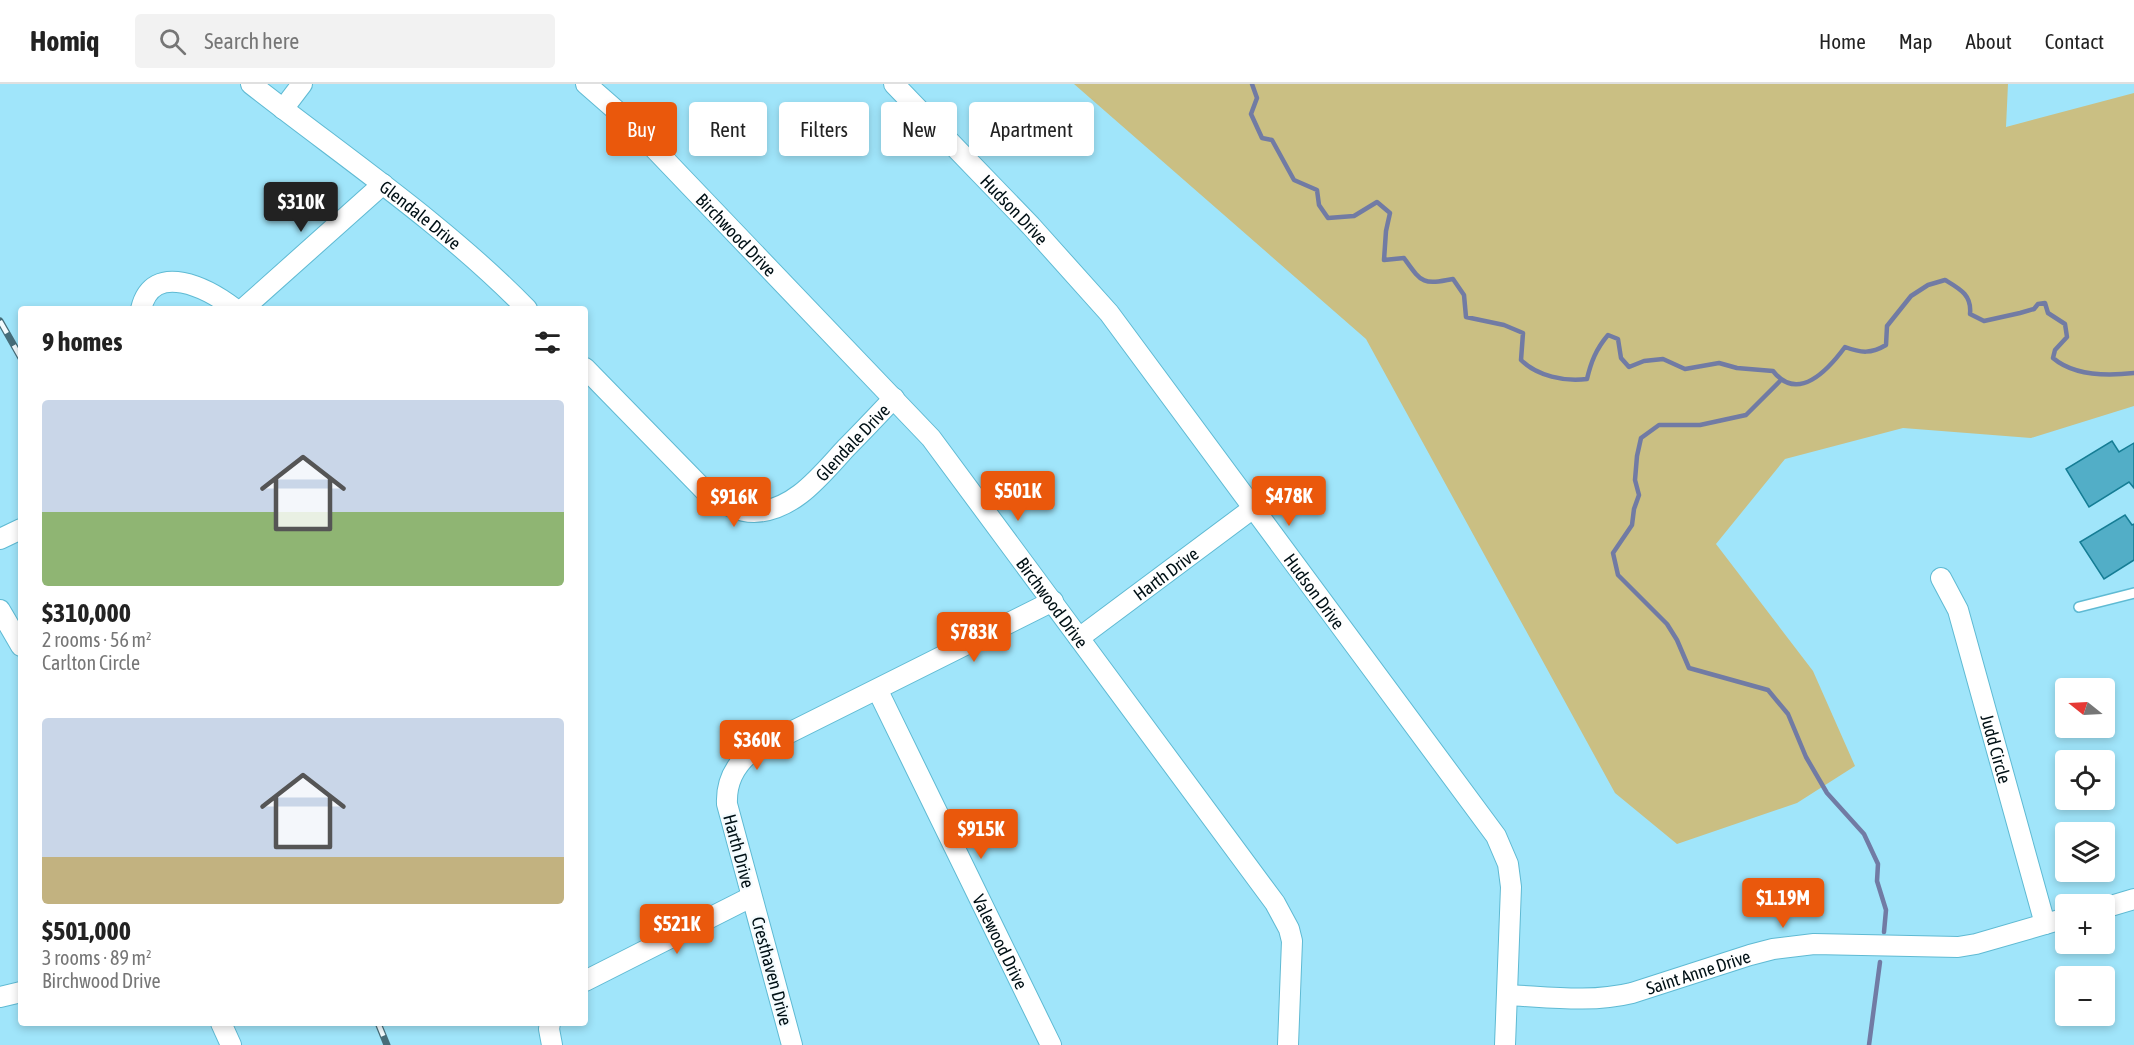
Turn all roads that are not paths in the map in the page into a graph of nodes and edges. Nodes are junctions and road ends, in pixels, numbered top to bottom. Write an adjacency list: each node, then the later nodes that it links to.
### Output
1 (250, 84): 5 (street, Glendale Drive)
2 (302, 84): 5 (street)
3 (586, 84): 12 (street, Birchwood Drive)
4 (894, 84): 13 (street, Hudson Drive)
5 (283, 110): 6 (street, Glendale Drive)
6 (383, 184): 9 (street); 10 (street, Glendale Drive)
7 (142, 306): 8 (street)
8 (231, 306)
9 (246, 306)
10 (519, 306)
11 (588, 371): 12 (street, Glendale Drive)
12 (894, 398): 18 (street, Birchwood Drive)
13 (1252, 509): 21 (street, Harth Drive); 31 (street, Hudson Drive)
14 (18, 531): 15 (street)
15 (0, 540)
16 (1941, 578): 28 (street, Judd Circle)
17 (2134, 593): 19 (lane)
18 (1053, 601): 21 (street, Birchwood Drive); 23 (street, Harth Drive)
19 (2079, 607)
20 (0, 610): 22 (street)
21 (1079, 638): 39 (street, Birchwood Drive)
22 (18, 641)
23 (870, 694): 24 (street, Harth Drive); 38 (street, Valewood Drive)
24 (752, 897): 29 (street, Harth Drive); 37 (street, Cresthaven Drive)
25 (2134, 899): 26 (street)
26 (2115, 905)
27 (2055, 921): 28 (street, Saint Anne Drive)
28 (2045, 924): 31 (street, Saint Anne Drive)
29 (588, 979)
30 (18, 993): 32 (street)
31 (1507, 995): 40 (street, Hudson Drive)
32 (0, 997)
33 (222, 1026): 35 (street)
34 (550, 1026): 36 (street)
35 (231, 1045)
36 (552, 1045)
37 (792, 1045)
38 (1051, 1045)
39 (1287, 1045)
40 (1505, 1045)

